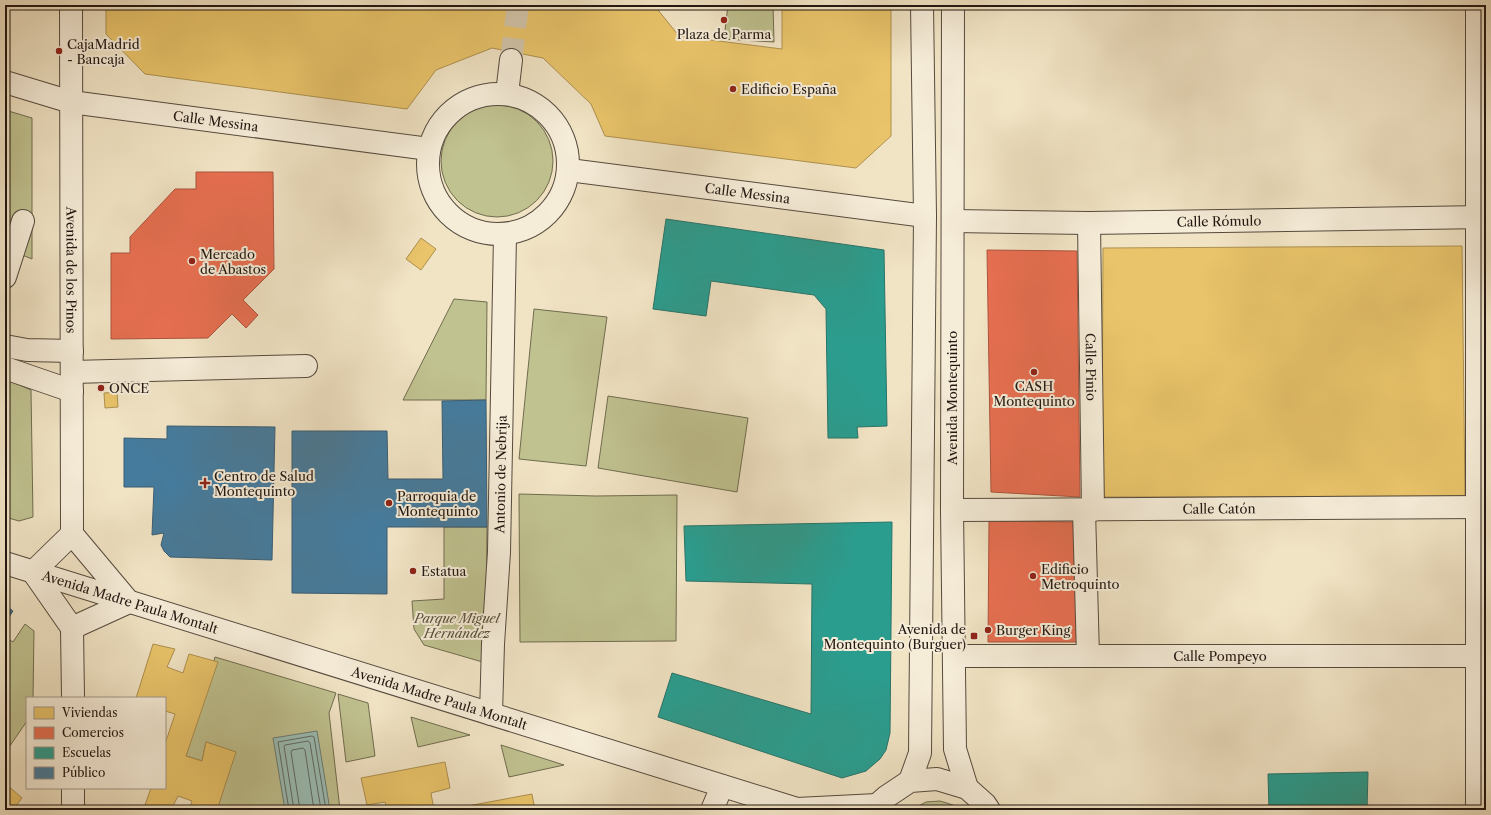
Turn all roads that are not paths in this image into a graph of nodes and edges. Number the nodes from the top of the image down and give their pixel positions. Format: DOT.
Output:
graph roads {
  1 [pos="71,5"];
  2 [pos="922,5"];
  3 [pos="953,5"];
  4 [pos="1477,5"];
  5 [pos="511,60"];
  6 [pos="5,82"];
  7 [pos="507,94"];
  8 [pos="71,102"];
  9 [pos="429,149"];
  10 [pos="569,170"];
  11 [pos="925,216"];
  12 [pos="1482,217"];
  13 [pos="23,221"];
  14 [pos="953,221"];
  15 [pos="1089,223"];
  16 [pos="505,235"];
  17 [pos="5,276"];
  18 [pos="5,346"];
  19 [pos="306,366"];
  20 [pos="5,368"];
  21 [pos="72,371"];
  22 [pos="1482,507"];
  23 [pos="952,510"];
  24 [pos="1089,510"];
  25 [pos="72,534"];
  26 [pos="5,563"];
  27 [pos="33,572"];
  28 [pos="129,602"];
  29 [pos="72,628"];
  30 [pos="954,656"];
  31 [pos="1088,656"];
  32 [pos="1481,656"];
  33 [pos="73,697"];
  34 [pos="491,714"];
  35 [pos="910,781"];
  36 [pos="722,786"];
  37 [pos="967,788"];
  38 [pos="73,789"];
  39 [pos="876,808"];
  40 [pos="73,810"];
  41 [pos="712,810"];
  42 [pos="989,810"];
  43 [pos="1477,810"];
  1 -- 8 [label="street, Avenida de los Pinos"];
  2 -- 11 [label="street"];
  3 -- 14 [label="street, Avenida Montequinto"];
  4 -- 12 [label="street"];
  5 -- 7 [label="street"];
  6 -- 8 [label="street, Calle Messina"];
  7 -- 9 [label="street"];
  7 -- 10 [label="street"];
  8 -- 9 [label="street, Calle Messina"];
  8 -- 21 [label="street, Avenida de los Pinos"];
  9 -- 16 [label="street"];
  10 -- 11 [label="street, Calle Messina"];
  10 -- 16 [label="street"];
  11 -- 35 [label="street"];
  12 -- 15 [label="street, Calle Rómulo"];
  12 -- 22 [label="street"];
  13 -- 17 [label="street"];
  14 -- 15 [label="street, Calle Rómulo"];
  14 -- 23 [label="street, Avenida Montequinto"];
  15 -- 24 [label="street, Calle Pinio"];
  16 -- 34 [label="street, Antonio de Nebrija"];
  18 -- 21 [label="street"];
  19 -- 21 [label="street"];
  20 -- 21 [label="street"];
  21 -- 25 [label="street, Avenida de los Pinos"];
  22 -- 24 [label="street, Calle Catón"];
  22 -- 32 [label="street"];
  23 -- 24 [label="street, Calle Catón"];
  23 -- 30 [label="street, Avenida Montequinto"];
  24 -- 31 [label="street, Calle Pinio"];
  25 -- 27 [label="street"];
  25 -- 28 [label="street"];
  26 -- 27 [label="street, Avenida Madre Paula Montalt"];
  27 -- 28 [label="street, Avenida Madre Paula Montalt"];
  27 -- 29 [label="street"];
  28 -- 29 [label="street"];
  28 -- 34 [label="street, Avenida Madre Paula Montalt"];
  29 -- 33 [label="street"];
  30 -- 31 [label="street, Calle Pompeyo"];
  30 -- 37 [label="street, Avenida Montequinto"];
  31 -- 32 [label="street, Calle Pompeyo"];
  32 -- 43 [label="street"];
  34 -- 36 [label="street, Avenida Madre Paula Montalt"];
  35 -- 37 [label="street"];
  35 -- 39 [label="street"];
  36 -- 39 [label="street, Avenida Madre Paula Montalt"];
  36 -- 41 [label="street"];
  37 -- 42 [label="street"];
  38 -- 40 [label="street"];
}
